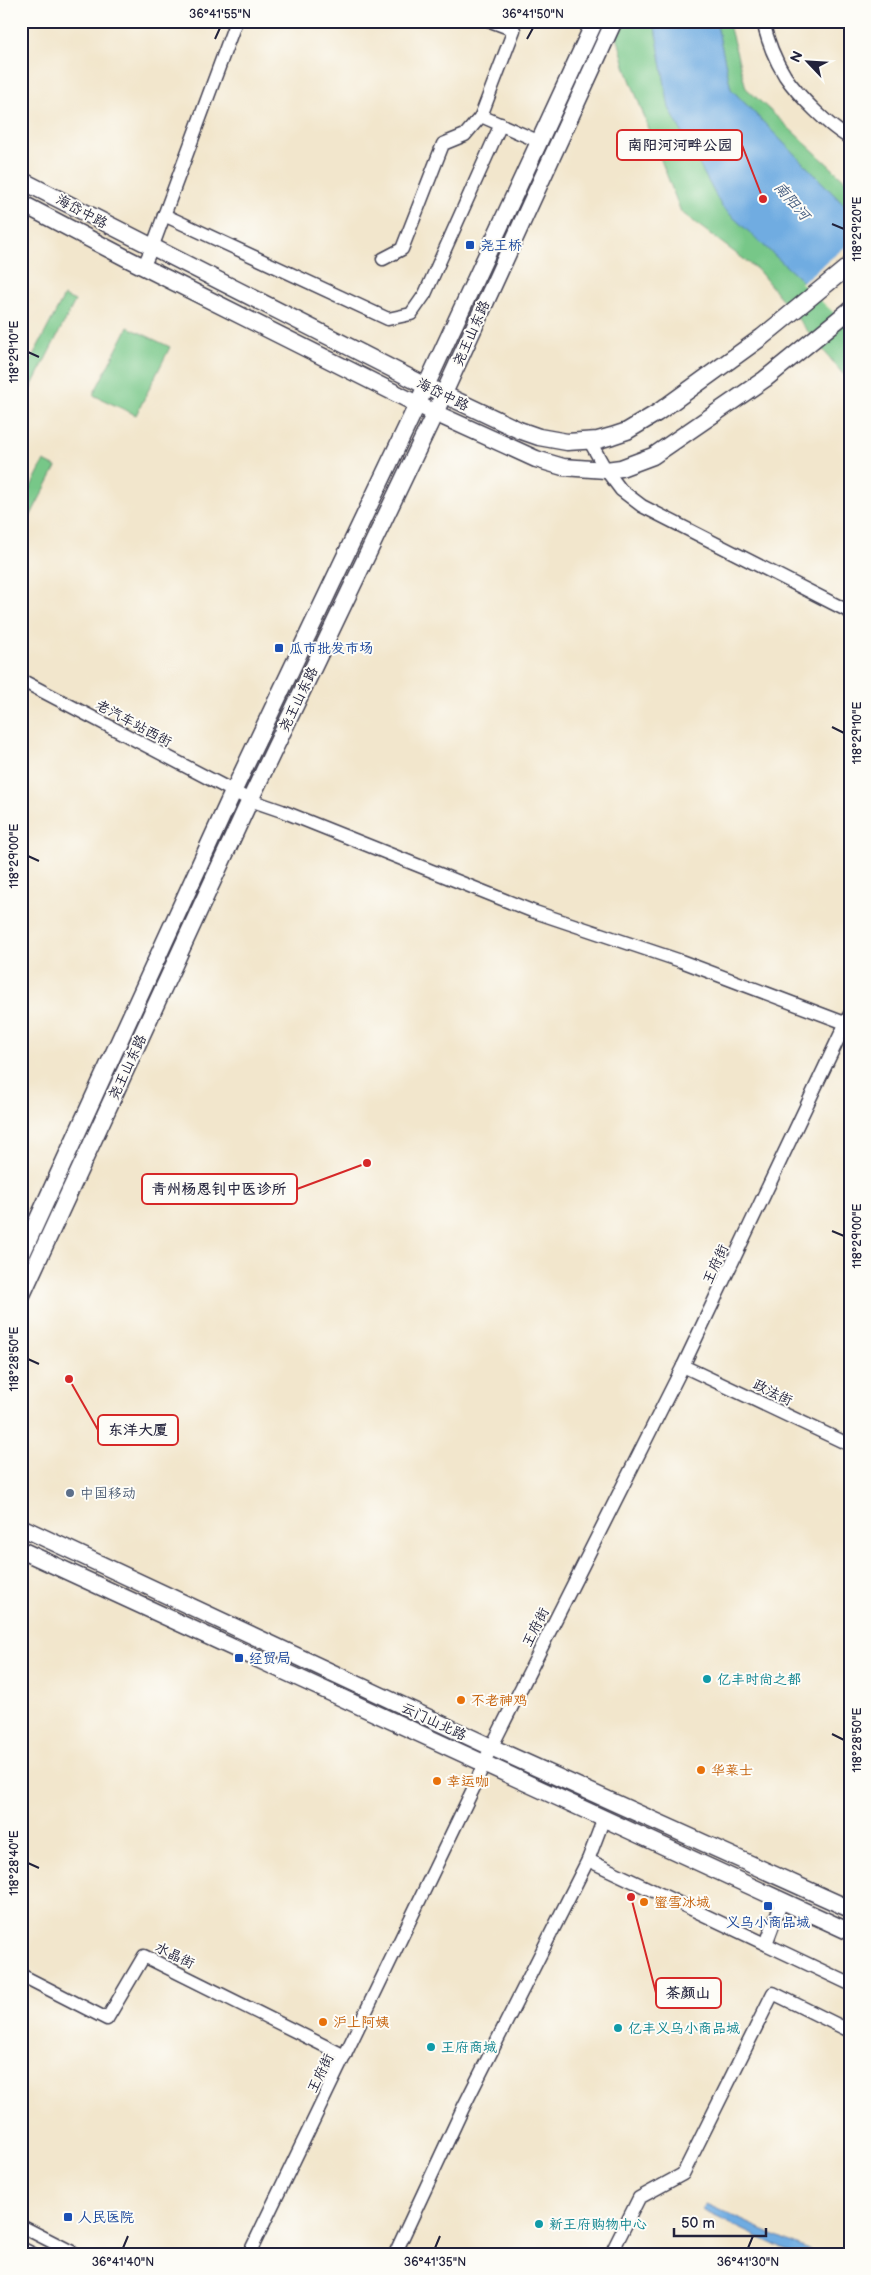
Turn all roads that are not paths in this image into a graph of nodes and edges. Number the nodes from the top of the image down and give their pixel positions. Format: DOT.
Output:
graph roads {
  1 [pos="236,21"];
  2 [pos="490,21"];
  3 [pos="595,21"];
  4 [pos="614,21"];
  5 [pos="763,21"];
  6 [pos="481,116"];
  7 [pos="501,124"];
  8 [pos="542,136"];
  9 [pos="850,138"];
  10 [pos="21,180"];
  11 [pos="21,203"];
  12 [pos="164,215"];
  13 [pos="152,248"];
  14 [pos="383,259"];
  15 [pos="850,265"];
  16 [pos="142,267"];
  17 [pos="850,310"];
  18 [pos="426,386"];
  19 [pos="444,394"];
  20 [pos="417,404"];
  21 [pos="435,413"];
  22 [pos="589,440"];
  23 [pos="606,470"];
  24 [pos="850,612"];
  25 [pos="21,680"];
  26 [pos="233,792"];
  27 [pos="250,800"];
  28 [pos="848,1019"];
  29 [pos="21,1256"];
  30 [pos="21,1297"];
  31 [pos="683,1366"];
  32 [pos="850,1445"];
  33 [pos="21,1527"];
  34 [pos="21,1550"];
  35 [pos="488,1755"];
  36 [pos="604,1818"];
  37 [pos="588,1860"];
  38 [pos="782,1901"];
  39 [pos="850,1909"];
  40 [pos="850,1932"];
  41 [pos="766,1944"];
  42 [pos="21,1975"];
  43 [pos="850,1984"];
  44 [pos="850,2031"];
  45 [pos="345,2056"];
  46 [pos="21,2226"];
  47 [pos="21,2248"];
  48 [pos="34,2254"];
  49 [pos="76,2254"];
  50 [pos="248,2254"];
  51 [pos="395,2254"];
  52 [pos="611,2254"];
  1 -- 12 [label="street"];
  2 -- 6 [label="street"];
  3 -- 8 [label="main road, 尧王山东路"];
  4 -- 19 [label="main road, 尧王山东路"];
  5 -- 9 [label="street"];
  6 -- 7 [label="street"];
  6 -- 14 [label="street"];
  7 -- 8 [label="street"];
  7 -- 12 [label="street"];
  8 -- 18 [label="main road, 尧王山东路"];
  10 -- 13 [label="main road, 海岱中路"];
  11 -- 16 [label="main road, 海岱中路"];
  12 -- 13 [label="street"];
  13 -- 16 [label="street"];
  13 -- 18 [label="main road, 海岱中路"];
  15 -- 22 [label="main road, 海岱中路"];
  16 -- 20 [label="main road, 海岱中路"];
  17 -- 23 [label="main road, 海岱中路"];
  18 -- 19 [label="main road, 海岱中路"];
  18 -- 20 [label="main road, 尧王山东路"];
  19 -- 21 [label="main road, 尧王山东路"];
  19 -- 22 [label="main road, 海岱中路"];
  20 -- 21 [label="main road, 海岱中路"];
  20 -- 26 [label="main road, 尧王山东路"];
  21 -- 23 [label="main road, 海岱中路"];
  21 -- 27 [label="main road, 尧王山东路"];
  22 -- 23 [label="street"];
  23 -- 24 [label="street"];
  25 -- 26 [label="street, 老汽车站西街"];
  26 -- 27 [label="street, 老汽车站西街"];
  26 -- 29 [label="main road, 尧王山东路"];
  27 -- 28 [label="street, 老汽车站西街"];
  27 -- 30 [label="main road, 尧王山东路"];
  28 -- 31 [label="street, 王府街"];
  31 -- 32 [label="street, 政法街"];
  31 -- 35 [label="street, 王府街"];
  33 -- 35 [label="main road, 云门山北路"];
  34 -- 35 [label="main road, 云门山北路"];
  35 -- 36 [label="main road, 云门山北路"];
  35 -- 39 [label="main road, 云门山北路"];
  35 -- 45 [label="street, 王府街"];
  36 -- 37 [label="street"];
  36 -- 38 [label="main road, 云门山北路"];
  37 -- 41 [label="street"];
  37 -- 51 [label="street"];
  38 -- 40 [label="main road, 云门山北路"];
  38 -- 41 [label="street"];
  41 -- 43 [label="street"];
  42 -- 45 [label="street, 水晶街"];
  44 -- 52 [label="street"];
  45 -- 50 [label="street, 王府街"];
  46 -- 49 [label="street"];
  47 -- 48 [label="street"];
}
